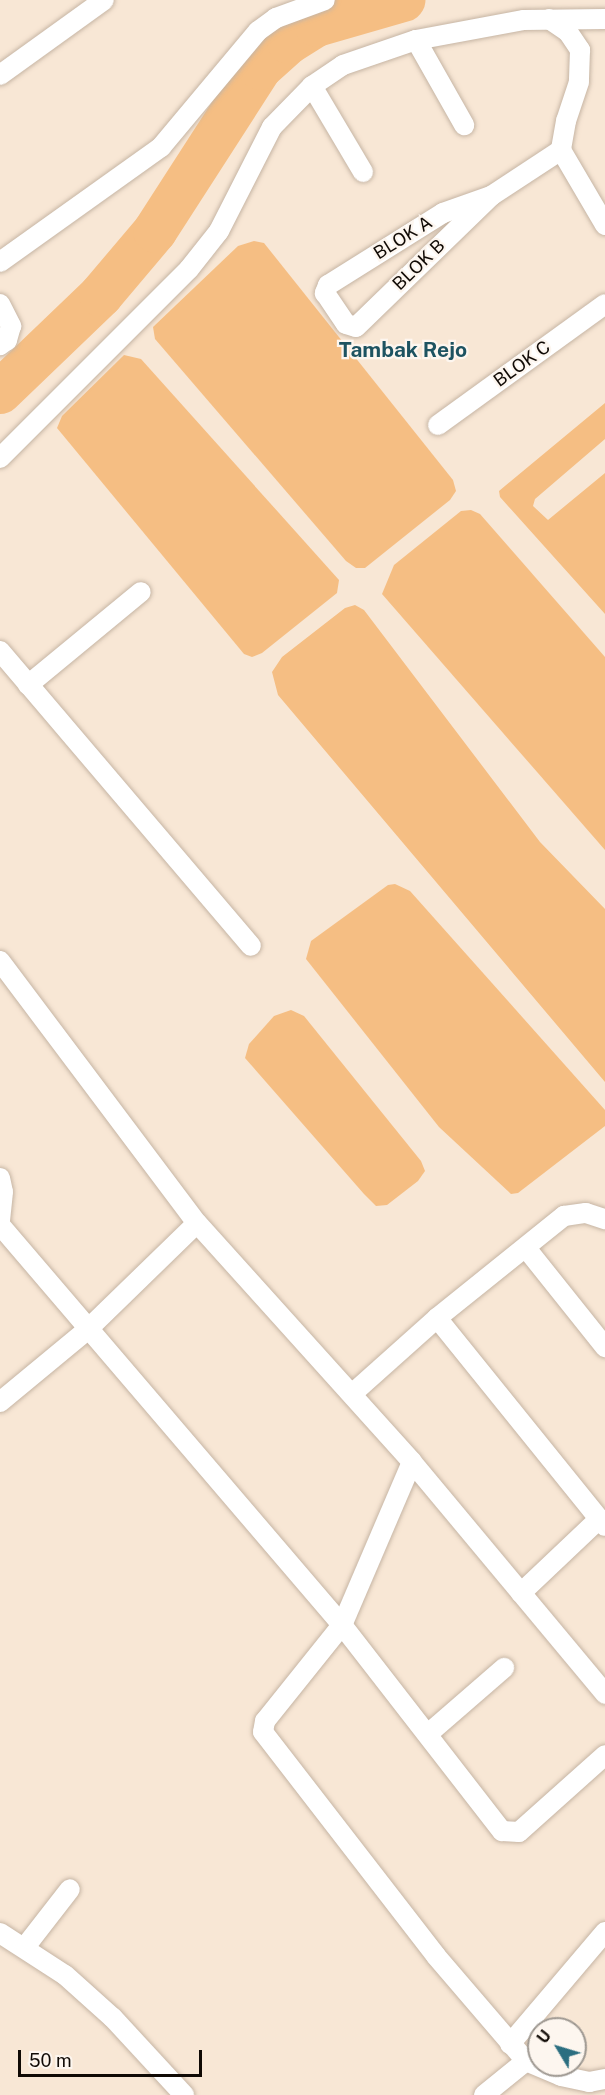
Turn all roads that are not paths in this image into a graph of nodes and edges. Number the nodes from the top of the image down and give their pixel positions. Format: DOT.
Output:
graph roads {
  1 [pos="104,0"];
  2 [pos="325,0"];
  3 [pos="549,19"];
  4 [pos="605,19"];
  5 [pos="416,40"];
  6 [pos="0,75"];
  7 [pos="312,86"];
  8 [pos="464,125"];
  9 [pos="561,150"];
  10 [pos="363,172"];
  11 [pos="491,196"];
  12 [pos="605,225"];
  13 [pos="0,262"];
  14 [pos="0,304"];
  15 [pos="605,304"];
  16 [pos="346,324"];
  17 [pos="0,345"];
  18 [pos="438,425"];
  19 [pos="0,458"];
  20 [pos="141,592"];
  21 [pos="0,651"];
  22 [pos="28,685"];
  23 [pos="251,946"];
  24 [pos="0,961"];
  25 [pos="0,1178"];
  26 [pos="605,1219"];
  27 [pos="0,1220"];
  28 [pos="196,1223"];
  29 [pos="0,1226"];
  30 [pos="526,1248"];
  31 [pos="437,1318"];
  32 [pos="87,1330"];
  33 [pos="605,1347"];
  34 [pos="352,1394"];
  35 [pos="0,1402"];
  36 [pos="412,1462"];
  37 [pos="602,1522"];
  38 [pos="521,1593"];
  39 [pos="342,1625"];
  40 [pos="504,1668"];
  41 [pos="605,1694"];
  42 [pos="428,1734"];
  43 [pos="605,1755"];
  44 [pos="70,1889"];
  45 [pos="605,1932"];
  46 [pos="0,1933"];
  47 [pos="25,1947"];
  48 [pos="510,2044"];
  49 [pos="526,2061"];
  50 [pos="605,2066"];
  51 [pos="597,2080"];
  52 [pos="184,2095"];
  53 [pos="484,2095"];
  1 -- 6 [label="street"];
  2 -- 13 [label="street"];
  3 -- 4 [label="street"];
  3 -- 5 [label="street"];
  3 -- 9 [label="street"];
  5 -- 7 [label="street"];
  5 -- 8 [label="street"];
  7 -- 10 [label="street"];
  7 -- 19 [label="street"];
  9 -- 11 [label="street"];
  9 -- 12 [label="street"];
  11 -- 16 [label="street, BLOK B"];
  11 -- 16 [label="street, BLOK A"];
  14 -- 17 [label="street"];
  15 -- 18 [label="street, BLOK C"];
  20 -- 22 [label="street"];
  21 -- 22 [label="street"];
  22 -- 23 [label="street"];
  24 -- 28 [label="street"];
  25 -- 27 [label="street"];
  26 -- 30 [label="street"];
  28 -- 32 [label="street"];
  28 -- 34 [label="street"];
  29 -- 32 [label="street"];
  30 -- 31 [label="street"];
  30 -- 33 [label="street"];
  31 -- 34 [label="street"];
  31 -- 37 [label="street"];
  32 -- 35 [label="street"];
  32 -- 39 [label="street"];
  34 -- 36 [label="street"];
  36 -- 38 [label="street"];
  36 -- 39 [label="street"];
  37 -- 38 [label="street"];
  38 -- 41 [label="street"];
  39 -- 42 [label="street"];
  39 -- 48 [label="street"];
  40 -- 42 [label="street"];
  42 -- 43 [label="street"];
  44 -- 47 [label="street"];
  45 -- 48 [label="street"];
  46 -- 47 [label="street"];
  47 -- 52 [label="street"];
  48 -- 49 [label="street"];
  49 -- 51 [label="street"];
  49 -- 53 [label="street"];
  50 -- 51 [label="street"];
}
